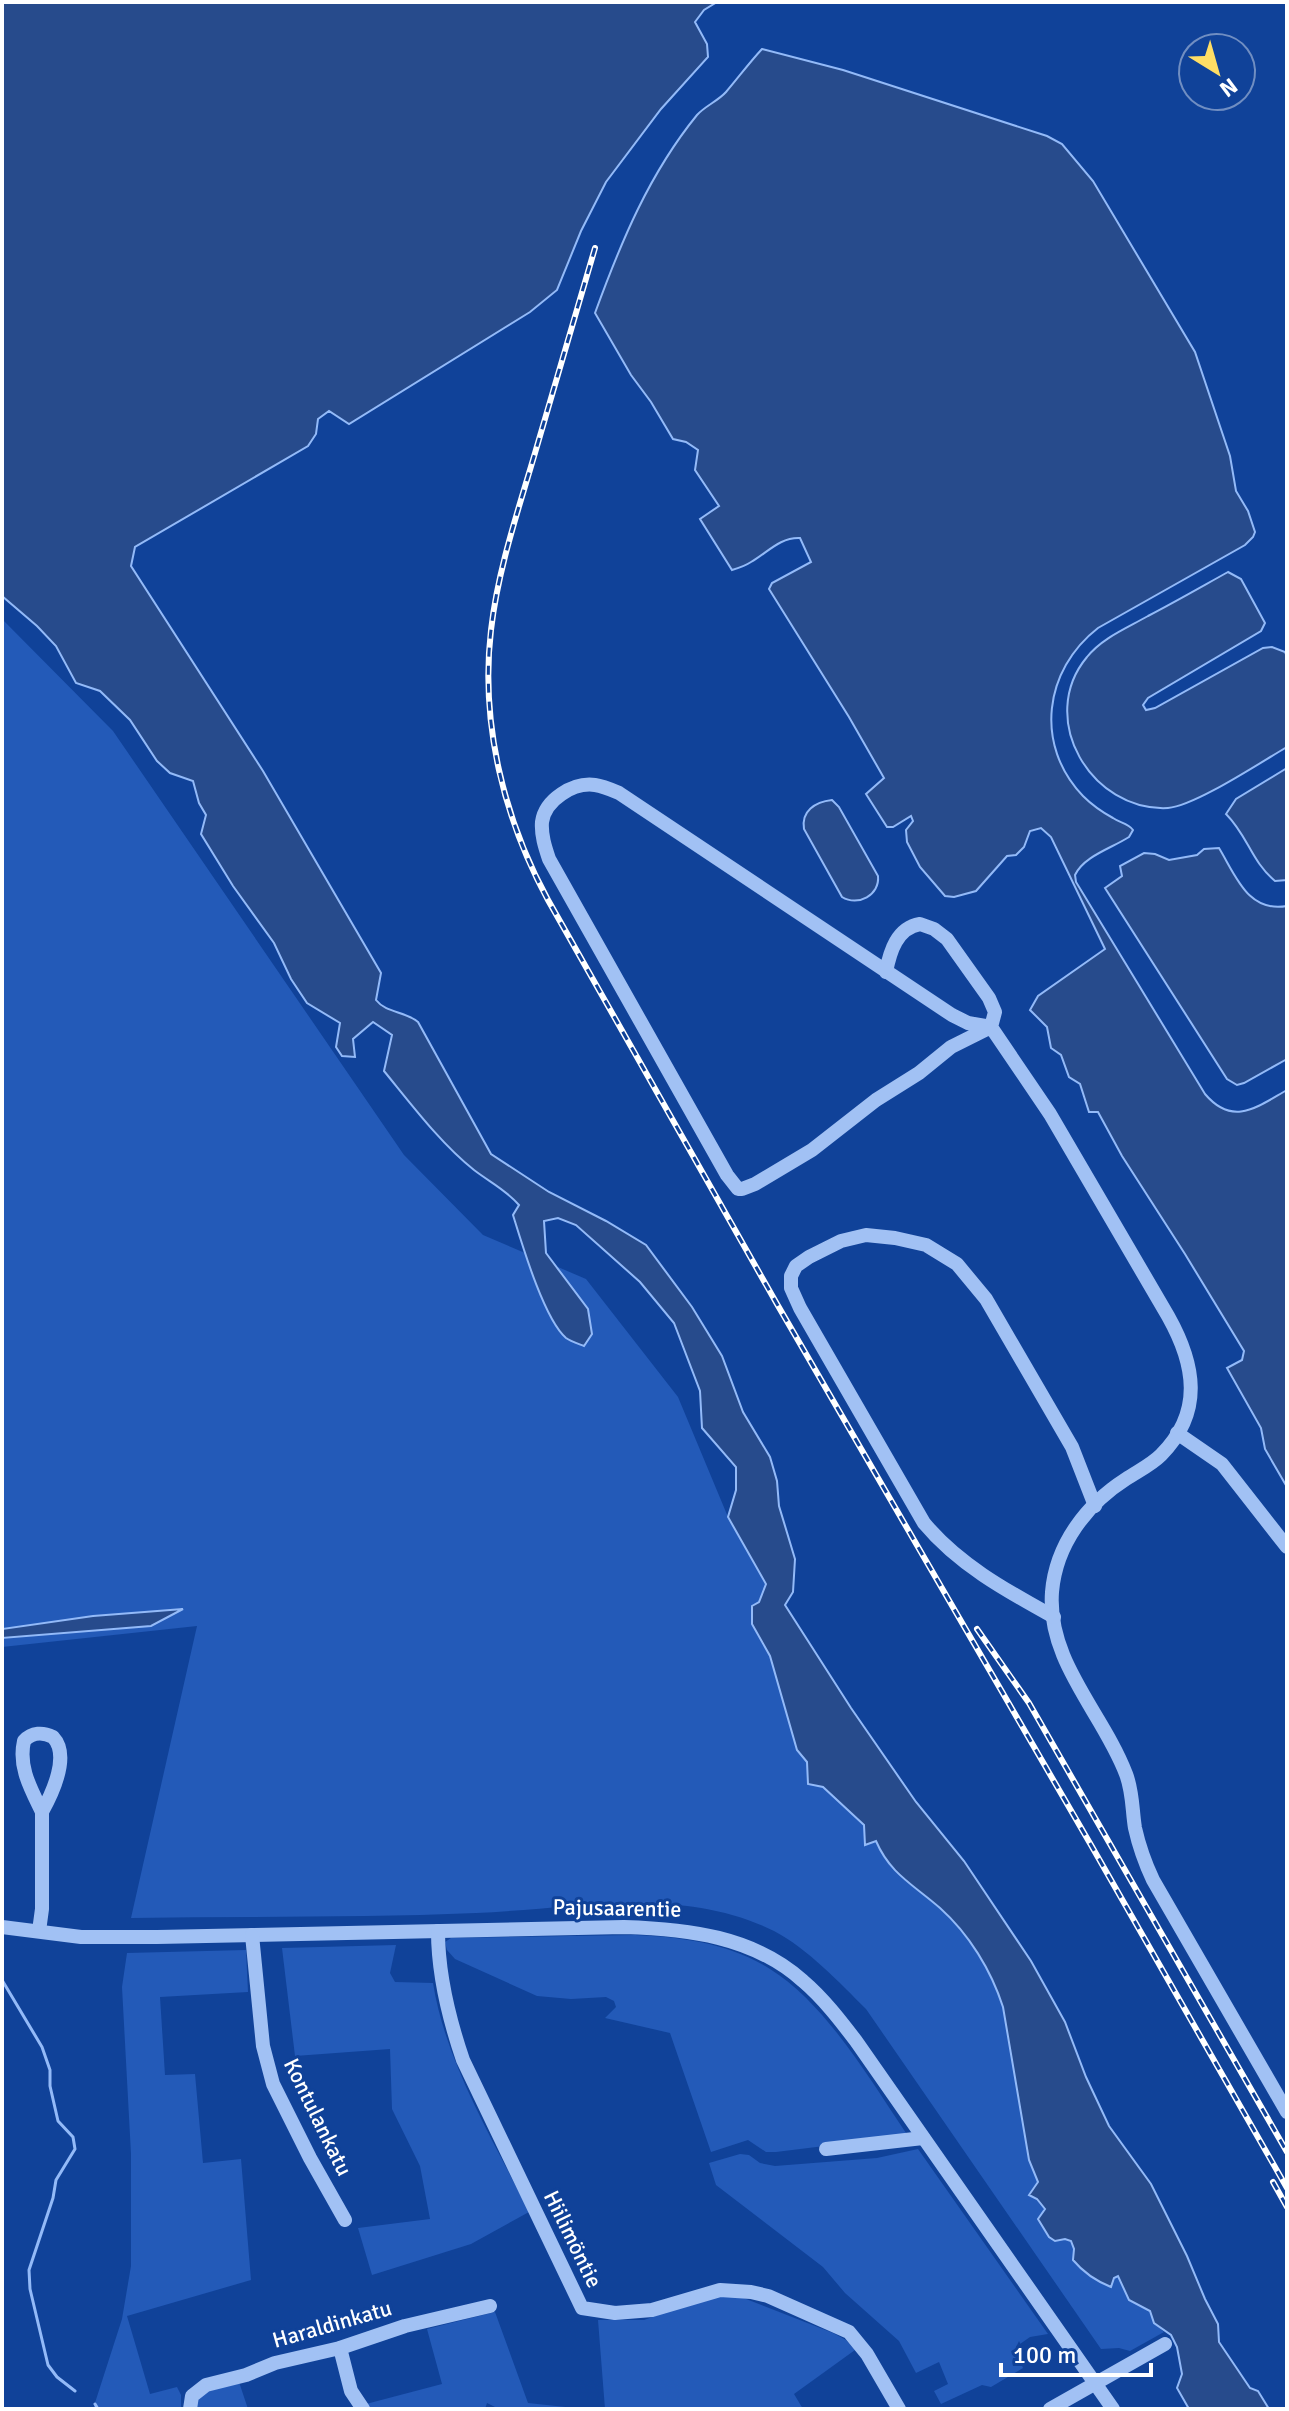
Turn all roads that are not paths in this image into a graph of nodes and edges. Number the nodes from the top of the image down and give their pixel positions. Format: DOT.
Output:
graph roads {
  1 [pos="886,972"];
  2 [pos="991,1027"];
  3 [pos="1177,1433"];
  4 [pos="1095,1506"];
  5 [pos="1287,1547"];
  6 [pos="1054,1617"];
  7 [pos="42,1812"];
  8 [pos="2,1927"];
  9 [pos="39,1931"];
  10 [pos="438,1931"];
  11 [pos="252,1935"];
  12 [pos="1287,2112"];
  13 [pos="923,2138"];
  14 [pos="826,2149"];
  15 [pos="345,2220"];
  16 [pos="490,2306"];
  17 [pos="1165,2344"];
  18 [pos="340,2348"];
  19 [pos="1096,2384"];
  20 [pos="191,2403"];
  21 [pos="363,2409"];
  22 [pos="899,2409"];
  23 [pos="1050,2409"];
  24 [pos="1113,2409"];
  1 -- 2 [label="street"];
  1 -- 2 [label="street"];
  1 -- 2 [label="street"];
  2 -- 3 [label="street"];
  3 -- 4 [label="street"];
  3 -- 5 [label="street"];
  4 -- 6 [label="street"];
  4 -- 6 [label="street"];
  6 -- 12 [label="street"];
  7 -- 7 [label="street"];
  7 -- 9 [label="street"];
  8 -- 9 [label="street, Pajusaarentie"];
  9 -- 11 [label="street, Pajusaarentie"];
  10 -- 11 [label="street, Pajusaarentie"];
  10 -- 13 [label="street, Pajusaarentie"];
  10 -- 22 [label="street, Hiilimöntie"];
  11 -- 15 [label="street, Kontulankatu"];
  13 -- 14 [label="street"];
  13 -- 19 [label="street, Pajusaarentie"];
  16 -- 18 [label="street, Haraldinkatu"];
  17 -- 19 [label="street"];
  18 -- 20 [label="street, Haraldinkatu"];
  18 -- 21 [label="street"];
  19 -- 23 [label="street"];
  19 -- 24 [label="street, Pajusaarentie"];
}
